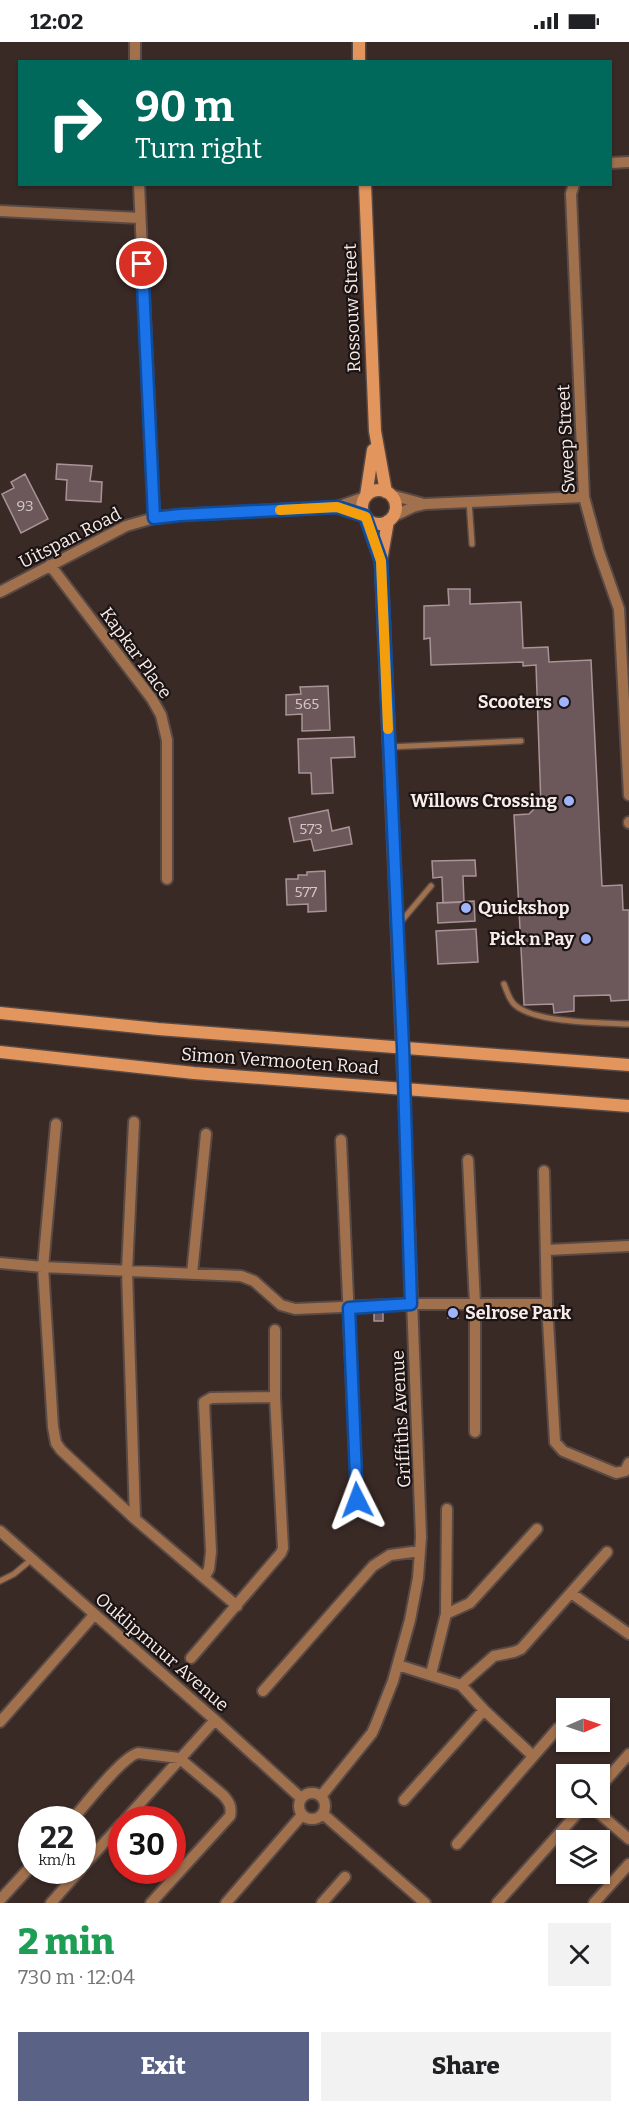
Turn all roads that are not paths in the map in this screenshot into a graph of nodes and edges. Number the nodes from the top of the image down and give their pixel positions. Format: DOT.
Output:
graph roads {
  1 [pos="135,42"];
  2 [pos="358,42"];
  3 [pos="135,60"];
  4 [pos="359,60"];
  5 [pos="629,162"];
  6 [pos="612,163"];
  7 [pos="139,186"];
  8 [pos="365,186"];
  9 [pos="573,186"];
  10 [pos="0,211"];
  11 [pos="140,218"];
  12 [pos="375,430"];
  13 [pos="389,493"];
  14 [pos="584,496"];
  15 [pos="366,497"];
  16 [pos="469,501"];
  17 [pos="425,504"];
  18 [pos="337,507"];
  19 [pos="366,516"];
  20 [pos="154,518"];
  21 [pos="390,519"];
  22 [pos="472,544"];
  23 [pos="381,561"];
  24 [pos="50,565"];
  25 [pos="0,592"];
  26 [pos="624,609"];
  27 [pos="521,741"];
  28 [pos="389,747"];
  29 [pos="629,795"];
  30 [pos="167,879"];
  31 [pos="431,886"];
  32 [pos="397,927"];
  33 [pos="504,984"];
  34 [pos="0,1013"];
  35 [pos="629,1024"];
  36 [pos="403,1047"];
  37 [pos="0,1052"];
  38 [pos="629,1065"];
  39 [pos="404,1088"];
  40 [pos="629,1106"];
  41 [pos="134,1122"];
  42 [pos="56,1124"];
  43 [pos="206,1134"];
  44 [pos="341,1140"];
  45 [pos="468,1160"];
  46 [pos="544,1170"];
  47 [pos="629,1246"];
  48 [pos="547,1250"];
  49 [pos="0,1263"];
  50 [pos="43,1268"];
  51 [pos="127,1271"];
  52 [pos="192,1274"];
  53 [pos="411,1304"];
  54 [pos="475,1304"];
  55 [pos="547,1304"];
  56 [pos="349,1308"];
  57 [pos="274,1330"];
  58 [pos="275,1397"];
  59 [pos="475,1431"];
  60 [pos="629,1463"];
  61 [pos="357,1500"];
  62 [pos="447,1509"];
  63 [pos="135,1519"];
  64 [pos="537,1529"];
  65 [pos="0,1531"];
  66 [pos="420,1551"];
  67 [pos="607,1552"];
  68 [pos="32,1559"];
  69 [pos="204,1578"];
  70 [pos="0,1581"];
  71 [pos="571,1593"];
  72 [pos="237,1606"];
  73 [pos="446,1614"];
  74 [pos="94,1615"];
  75 [pos="629,1634"];
  76 [pos="191,1658"];
  77 [pos="398,1665"];
  78 [pos="432,1674"];
  79 [pos="460,1685"];
  80 [pos="263,1691"];
  81 [pos="484,1710"];
  82 [pos="1,1720"];
  83 [pos="215,1720"];
  84 [pos="556,1730"];
  85 [pos="629,1754"];
  86 [pos="533,1756"];
  87 [pos="179,1758"];
  88 [pos="610,1776"];
  89 [pos="322,1795"];
  90 [pos="301,1798"];
  91 [pos="404,1800"];
  92 [pos="85,1806"];
  93 [pos="137,1806"];
  94 [pos="323,1814"];
  95 [pos="302,1815"];
  96 [pos="573,1818"];
  97 [pos="605,1818"];
  98 [pos="108,1839"];
  99 [pos="629,1839"];
  100 [pos="457,1844"];
  101 [pos="96,1852"];
  102 [pos="629,1864"];
  103 [pos="345,1877"];
  104 [pos="18,1880"];
  105 [pos="68,1884"];
  106 [pos="0,1900"];
  107 [pos="51,1903"];
  108 [pos="151,1903"];
  109 [pos="226,1903"];
  110 [pos="322,1903"];
  111 [pos="425,1903"];
  112 [pos="497,1903"];
  113 [pos="594,1903"];
  1 -- 3 [label="street"];
  2 -- 4 [label="main road"];
  5 -- 6 [label="street"];
  7 -- 11 [label="street"];
  8 -- 12 [label="main road, Rossouw Street"];
  9 -- 14 [label="street, Sweep Street"];
  10 -- 11 [label="street"];
  11 -- 20 [label="street"];
  12 -- 13 [label="main road, Rossouw Street"];
  12 -- 15 [label="main road, Rossouw Street"];
  13 -- 15 [label="main road"];
  13 -- 17 [label="street"];
  13 -- 21 [label="main road"];
  14 -- 16 [label="street"];
  14 -- 26 [label="street, Sweep Street"];
  15 -- 18 [label="street, Uitspan Road"];
  15 -- 19 [label="main road"];
  16 -- 17 [label="street"];
  16 -- 22 [label="lane"];
  17 -- 21 [label="street"];
  18 -- 19 [label="street, Uitspan Road"];
  18 -- 20 [label="street, Uitspan Road"];
  19 -- 21 [label="main road"];
  19 -- 23 [label="main road"];
  20 -- 24 [label="street, Uitspan Road"];
  21 -- 23 [label="main road"];
  23 -- 28 [label="main road"];
  24 -- 25 [label="street, Uitspan Road"];
  24 -- 30 [label="street, Kapkar Place"];
  26 -- 29 [label="street, Sweep Street"];
  27 -- 28 [label="lane"];
  28 -- 32 [label="main road"];
  31 -- 32 [label="lane"];
  32 -- 36 [label="main road"];
  33 -- 35 [label="lane"];
  34 -- 36 [label="main road, Simon Vermooten Road"];
  36 -- 38 [label="main road, Simon Vermooten Road"];
  36 -- 39 [label="main road"];
  37 -- 39 [label="main road, Simon Vermooten Road"];
  39 -- 40 [label="main road, Simon Vermooten Road"];
  39 -- 53 [label="street, Griffiths Avenue"];
  41 -- 51 [label="street"];
  42 -- 50 [label="street"];
  43 -- 52 [label="street"];
  44 -- 56 [label="street"];
  45 -- 54 [label="street"];
  46 -- 48 [label="street"];
  47 -- 48 [label="street"];
  48 -- 55 [label="street"];
  49 -- 50 [label="street"];
  50 -- 51 [label="street"];
  50 -- 63 [label="street"];
  51 -- 52 [label="street"];
  51 -- 63 [label="street"];
  52 -- 56 [label="street"];
  53 -- 54 [label="street"];
  53 -- 56 [label="street"];
  53 -- 66 [label="street, Griffiths Avenue"];
  54 -- 55 [label="street"];
  54 -- 59 [label="street"];
  55 -- 60 [label="street"];
  56 -- 61 [label="street"];
  57 -- 58 [label="street"];
  58 -- 69 [label="street"];
  58 -- 72 [label="street"];
  62 -- 73 [label="street"];
  63 -- 69 [label="street"];
  64 -- 73 [label="street"];
  65 -- 68 [label="street, Ouklipmuur Avenue"];
  66 -- 77 [label="street, Griffiths Avenue"];
  66 -- 80 [label="street"];
  67 -- 71 [label="street"];
  68 -- 70 [label="lane"];
  68 -- 74 [label="street, Ouklipmuur Avenue"];
  69 -- 72 [label="street"];
  71 -- 75 [label="street"];
  71 -- 79 [label="street"];
  72 -- 76 [label="street"];
  73 -- 78 [label="street"];
  74 -- 82 [label="street"];
  74 -- 83 [label="street, Ouklipmuur Avenue"];
  77 -- 78 [label="street"];
  77 -- 89 [label="street, Griffiths Avenue"];
  78 -- 79 [label="street"];
  79 -- 81 [label="street"];
  81 -- 86 [label="street"];
  81 -- 91 [label="street"];
  83 -- 87 [label="street"];
  83 -- 90 [label="street, Ouklipmuur Avenue"];
  84 -- 86 [label="street"];
  85 -- 88 [label="street"];
  86 -- 100 [label="street"];
  87 -- 92 [label="street"];
  87 -- 93 [label="street"];
  87 -- 108 [label="street"];
  89 -- 90 [label="street"];
  89 -- 94 [label="street"];
  90 -- 95 [label="street"];
  94 -- 95 [label="street"];
  94 -- 111 [label="street"];
  95 -- 109 [label="street"];
  96 -- 112 [label="street"];
  97 -- 99 [label="street"];
  98 -- 101 [label="street"];
  102 -- 113 [label="street"];
  103 -- 110 [label="street"];
  104 -- 106 [label="street"];
  105 -- 107 [label="street"];
}
